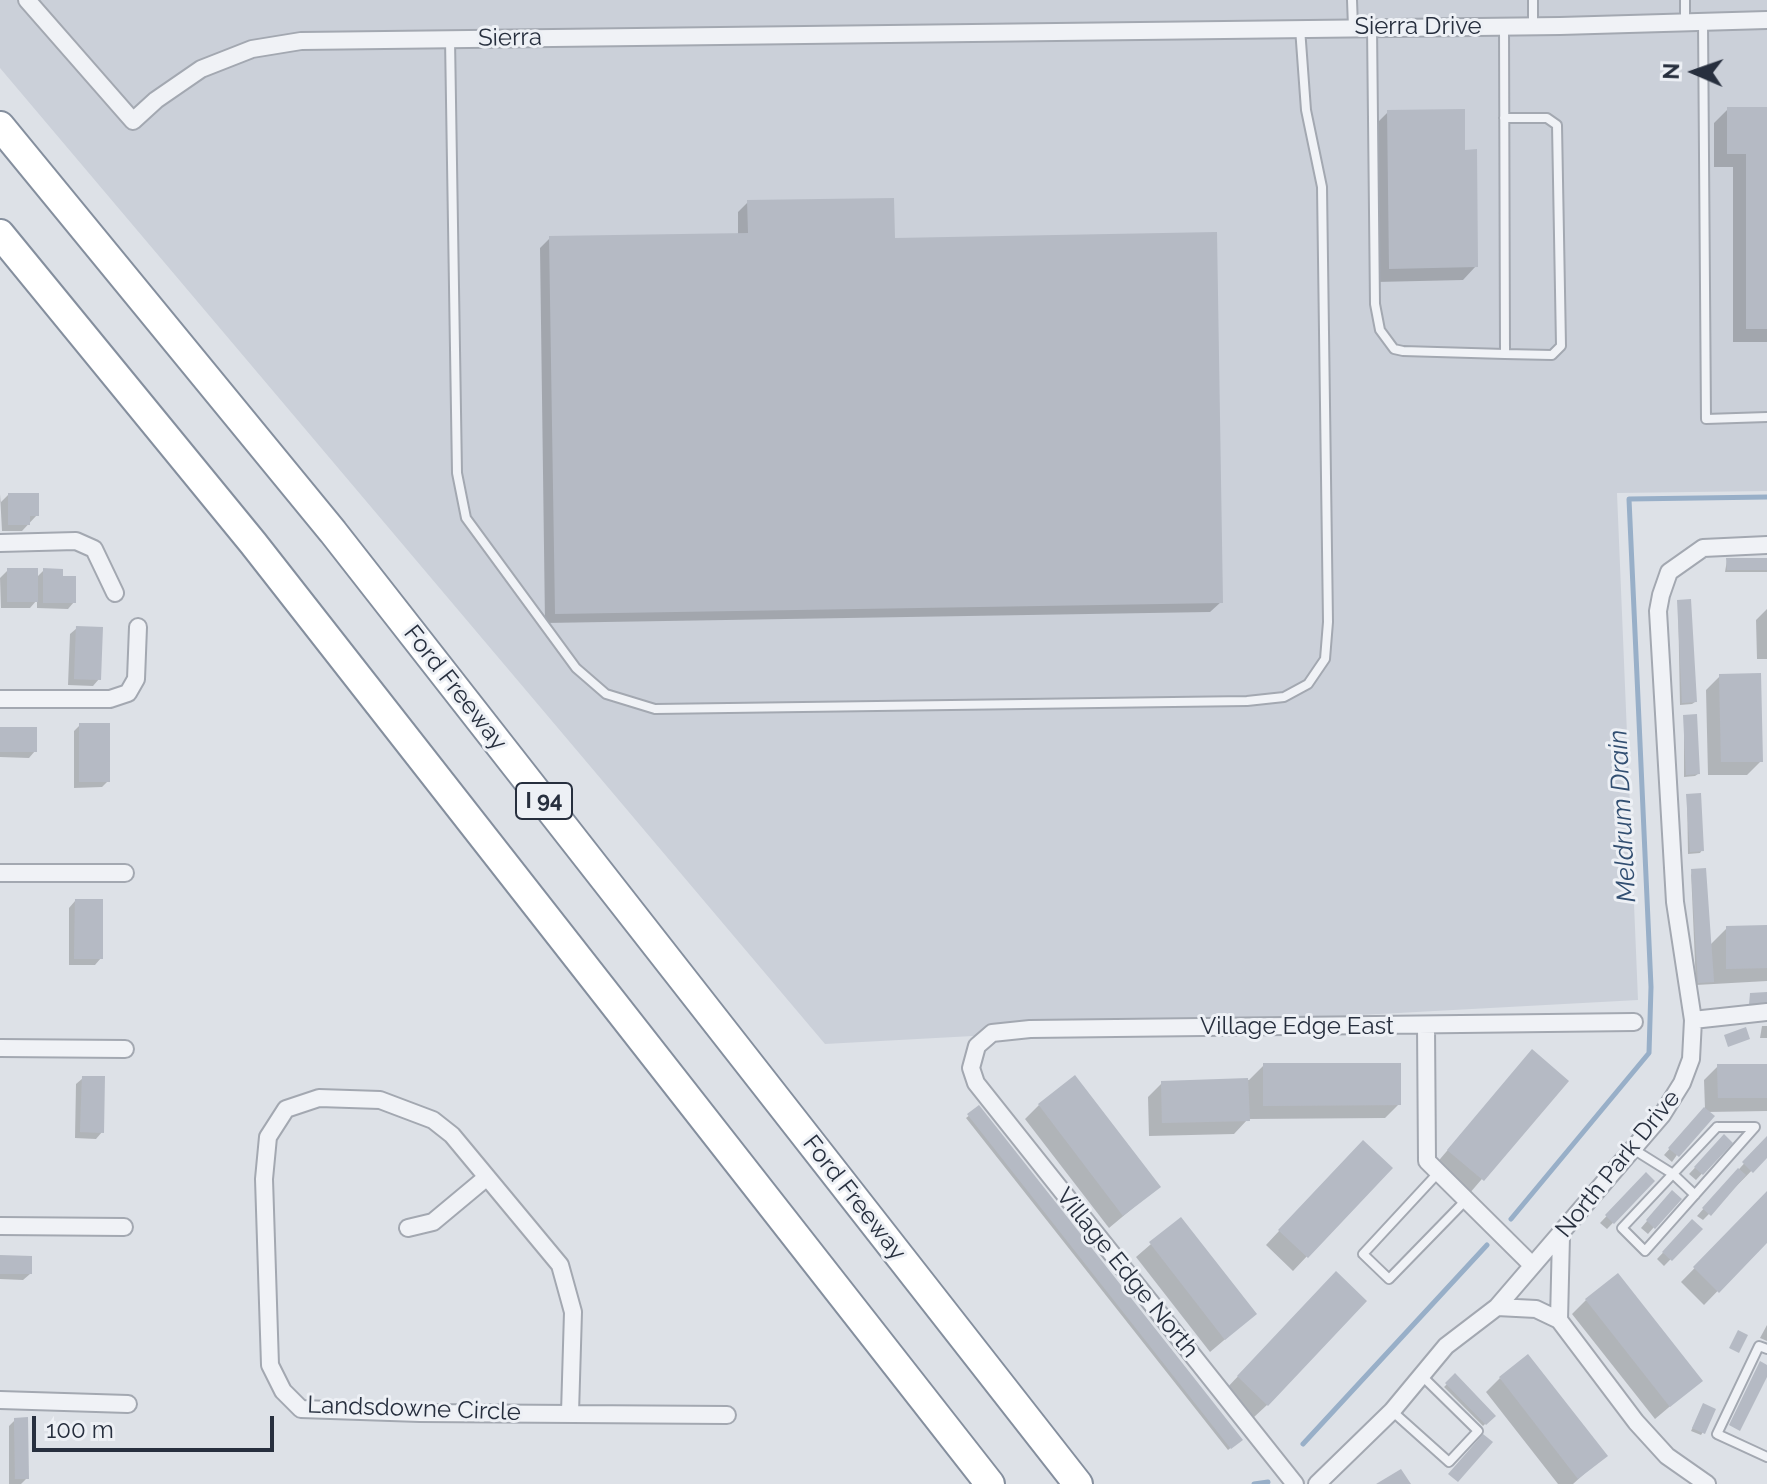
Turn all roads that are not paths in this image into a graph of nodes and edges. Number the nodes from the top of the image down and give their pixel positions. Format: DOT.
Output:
graph roads {
  1 [pos="1352,0"];
  2 [pos="1533,0"];
  3 [pos="1685,0"];
  4 [pos="32,1"];
  5 [pos="1767,20"];
  6 [pos="1685,22"];
  7 [pos="1703,22"];
  8 [pos="1504,26"];
  9 [pos="1533,26"];
  10 [pos="1300,27"];
  11 [pos="1353,27"];
  12 [pos="1372,27"];
  13 [pos="1070,31"];
  14 [pos="450,39"];
  15 [pos="1504,118"];
  16 [pos="0,126"];
  17 [pos="0,234"];
  18 [pos="1505,354"];
  19 [pos="1767,417"];
  20 [pos="0,543"];
  21 [pos="1767,545"];
  22 [pos="115,593"];
  23 [pos="138,627"];
  24 [pos="0,699"];
  25 [pos="0,873"];
  26 [pos="125,873"];
  27 [pos="1767,1012"];
  28 [pos="1693,1020"];
  29 [pos="1634,1022"];
  30 [pos="1426,1026"];
  31 [pos="0,1048"];
  32 [pos="125,1049"];
  33 [pos="972,1057"];
  34 [pos="1633,1149"];
  35 [pos="1438,1173"];
  36 [pos="1673,1174"];
  37 [pos="487,1177"];
  38 [pos="1695,1195"];
  39 [pos="1465,1201"];
  40 [pos="0,1226"];
  41 [pos="124,1227"];
  42 [pos="408,1228"];
  43 [pos="1561,1236"];
  44 [pos="1532,1265"];
  45 [pos="1497,1307"];
  46 [pos="1559,1320"];
  47 [pos="1767,1349"];
  48 [pos="1421,1375"];
  49 [pos="0,1400"];
  50 [pos="128,1404"];
  51 [pos="1392,1411"];
  52 [pos="570,1413"];
  53 [pos="727,1415"];
  54 [pos="1767,1457"];
  55 [pos="990,1484"];
  56 [pos="1078,1484"];
  57 [pos="1295,1484"];
  58 [pos="1317,1484"];
  59 [pos="1707,1484"];
  1 -- 11 [label="lane"];
  2 -- 9 [label="lane"];
  3 -- 6 [label="lane"];
  4 -- 14 [label="street, Sierra"];
  5 -- 7 [label="street, Sierra Drive"];
  6 -- 7 [label="street, Sierra Drive"];
  6 -- 9 [label="street, Sierra Drive"];
  7 -- 19 [label="lane"];
  8 -- 9 [label="street, Sierra Drive"];
  8 -- 12 [label="street, Sierra Drive"];
  8 -- 15 [label="lane"];
  10 -- 11 [label="street, Sierra Drive"];
  10 -- 13 [label="street, Sierra Drive"];
  10 -- 14 [label="lane"];
  11 -- 12 [label="street, Sierra Drive"];
  12 -- 18 [label="lane"];
  13 -- 14 [label="street, Sierra"];
  15 -- 18 [label="lane"];
  15 -- 18 [label="lane"];
  16 -- 56 [label="highway, Ford Freeway / I 94"];
  17 -- 55 [label="highway, I 94"];
  20 -- 22 [label="street"];
  21 -- 28 [label="street, North Park Drive"];
  23 -- 24 [label="street"];
  25 -- 26 [label="street"];
  27 -- 28 [label="street"];
  28 -- 34 [label="street, North Park Drive"];
  29 -- 30 [label="street, Village Edge East"];
  30 -- 33 [label="street, Village Edge East"];
  30 -- 35 [label="street"];
  31 -- 32 [label="street"];
  33 -- 57 [label="street, Village Edge North"];
  34 -- 36 [label="lane"];
  34 -- 43 [label="street, North Park Drive"];
  35 -- 39 [label="street"];
  35 -- 39 [label="lane"];
  36 -- 38 [label="lane"];
  36 -- 38 [label="lane"];
  36 -- 38 [label="lane"];
  37 -- 42 [label="street"];
  37 -- 52 [label="street, Landsdowne Circle"];
  37 -- 52 [label="street, Landsdowne Circle"];
  39 -- 44 [label="street"];
  40 -- 41 [label="street"];
  43 -- 44 [label="street, North Park Drive"];
  43 -- 46 [label="street"];
  44 -- 45 [label="street, North Park Drive"];
  45 -- 46 [label="street"];
  45 -- 48 [label="street, North Park Drive"];
  46 -- 59 [label="street"];
  47 -- 54 [label="lane"];
  48 -- 51 [label="street, North Park Drive"];
  48 -- 51 [label="lane"];
  49 -- 50 [label="street"];
  51 -- 58 [label="street, North Park Drive"];
  52 -- 53 [label="street, Landsdowne Circle"];
}
